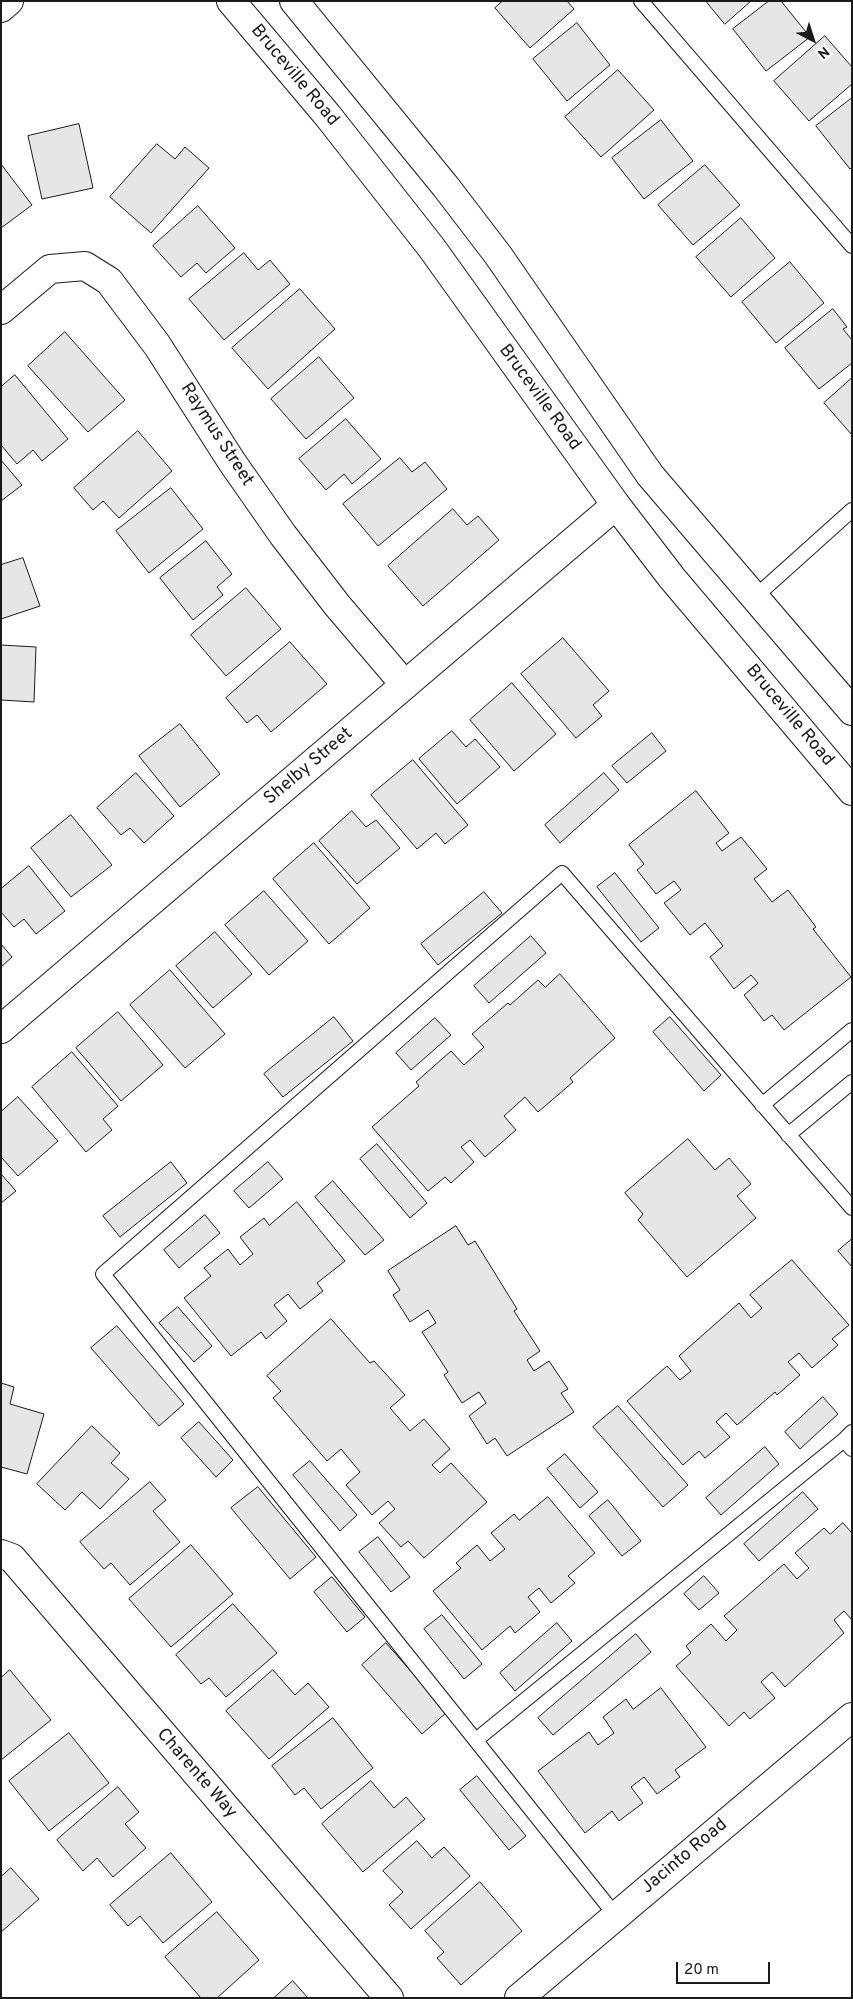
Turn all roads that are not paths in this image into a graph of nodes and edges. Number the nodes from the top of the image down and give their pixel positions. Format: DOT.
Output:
graph roads {
  1 [pos="9,1"];
  2 [pos="231,1"];
  3 [pos="294,1"];
  4 [pos="641,1"];
  5 [pos="1,8"];
  6 [pos="852,246"];
  7 [pos="1,310"];
  8 [pos="616,504"];
  9 [pos="852,510"];
  10 [pos="755,597"];
  11 [pos="405,685"];
  12 [pos="852,712"];
  13 [pos="852,791"];
  14 [pos="1,1029"];
  15 [pos="852,1030"];
  16 [pos="852,1082"];
  17 [pos="762,1105"];
  18 [pos="788,1135"];
  19 [pos="852,1208"];
  20 [pos="849,1440"];
  21 [pos="1,1554"];
  22 [pos="852,1717"];
  23 [pos="476,1740"];
  24 [pos="616,1916"];
  25 [pos="389,1998"];
  26 [pos="519,1998"];
  1 -- 5 [label="street"];
  2 -- 8 [label="street, Bruceville Road"];
  3 -- 10 [label="street"];
  4 -- 6 [label="lane"];
  7 -- 11 [label="street, Raymus Street"];
  8 -- 11 [label="street, Shelby Street"];
  8 -- 13 [label="street, Bruceville Road"];
  9 -- 10 [label="lane"];
  10 -- 12 [label="street"];
  11 -- 14 [label="street, Shelby Street"];
  15 -- 17 [label="lane"];
  16 -- 18 [label="lane"];
  17 -- 18 [label="lane"];
  17 -- 23 [label="lane"];
  18 -- 19 [label="lane"];
  20 -- 23 [label="lane"];
  21 -- 25 [label="street, Charente Way"];
  22 -- 24 [label="street, Jacinto Road"];
  23 -- 24 [label="lane"];
  24 -- 26 [label="street, Jacinto Road"];
}
